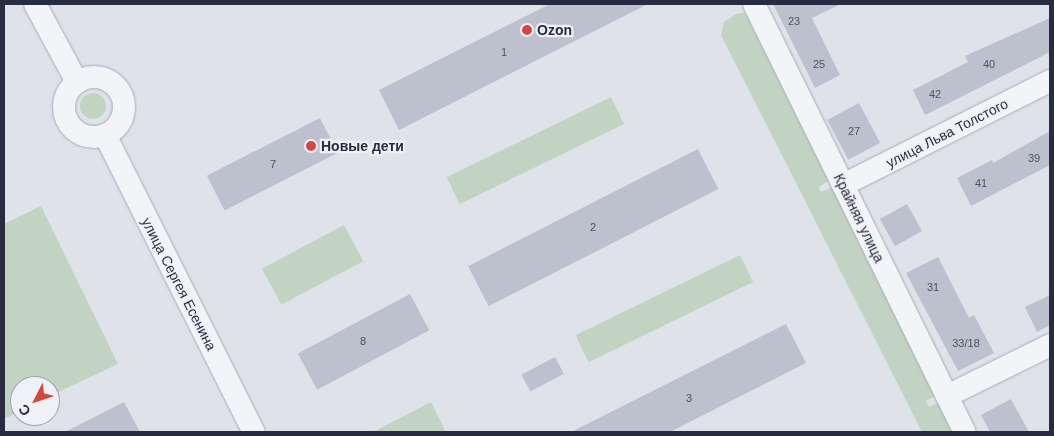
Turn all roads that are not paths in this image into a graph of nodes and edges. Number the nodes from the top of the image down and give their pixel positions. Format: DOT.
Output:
graph roads {
  1 [pos="36,4"];
  2 [pos="754,4"];
  3 [pos="1050,81"];
  4 [pos="77,82"];
  5 [pos="105,135"];
  6 [pos="843,185"];
  7 [pos="1050,345"];
  8 [pos="948,396"];
  9 [pos="254,432"];
  10 [pos="965,432"];
  1 -- 4 [label="street"];
  2 -- 6 [label="street, Крайняя улица"];
  3 -- 6 [label="street, улица Льва Толстого"];
  4 -- 5 [label="street"];
  4 -- 5 [label="street"];
  5 -- 9 [label="street, улица Сергея Есенина"];
  6 -- 8 [label="street, Крайняя улица"];
  7 -- 8 [label="street"];
  8 -- 10 [label="street, Крайняя улица"];
}
